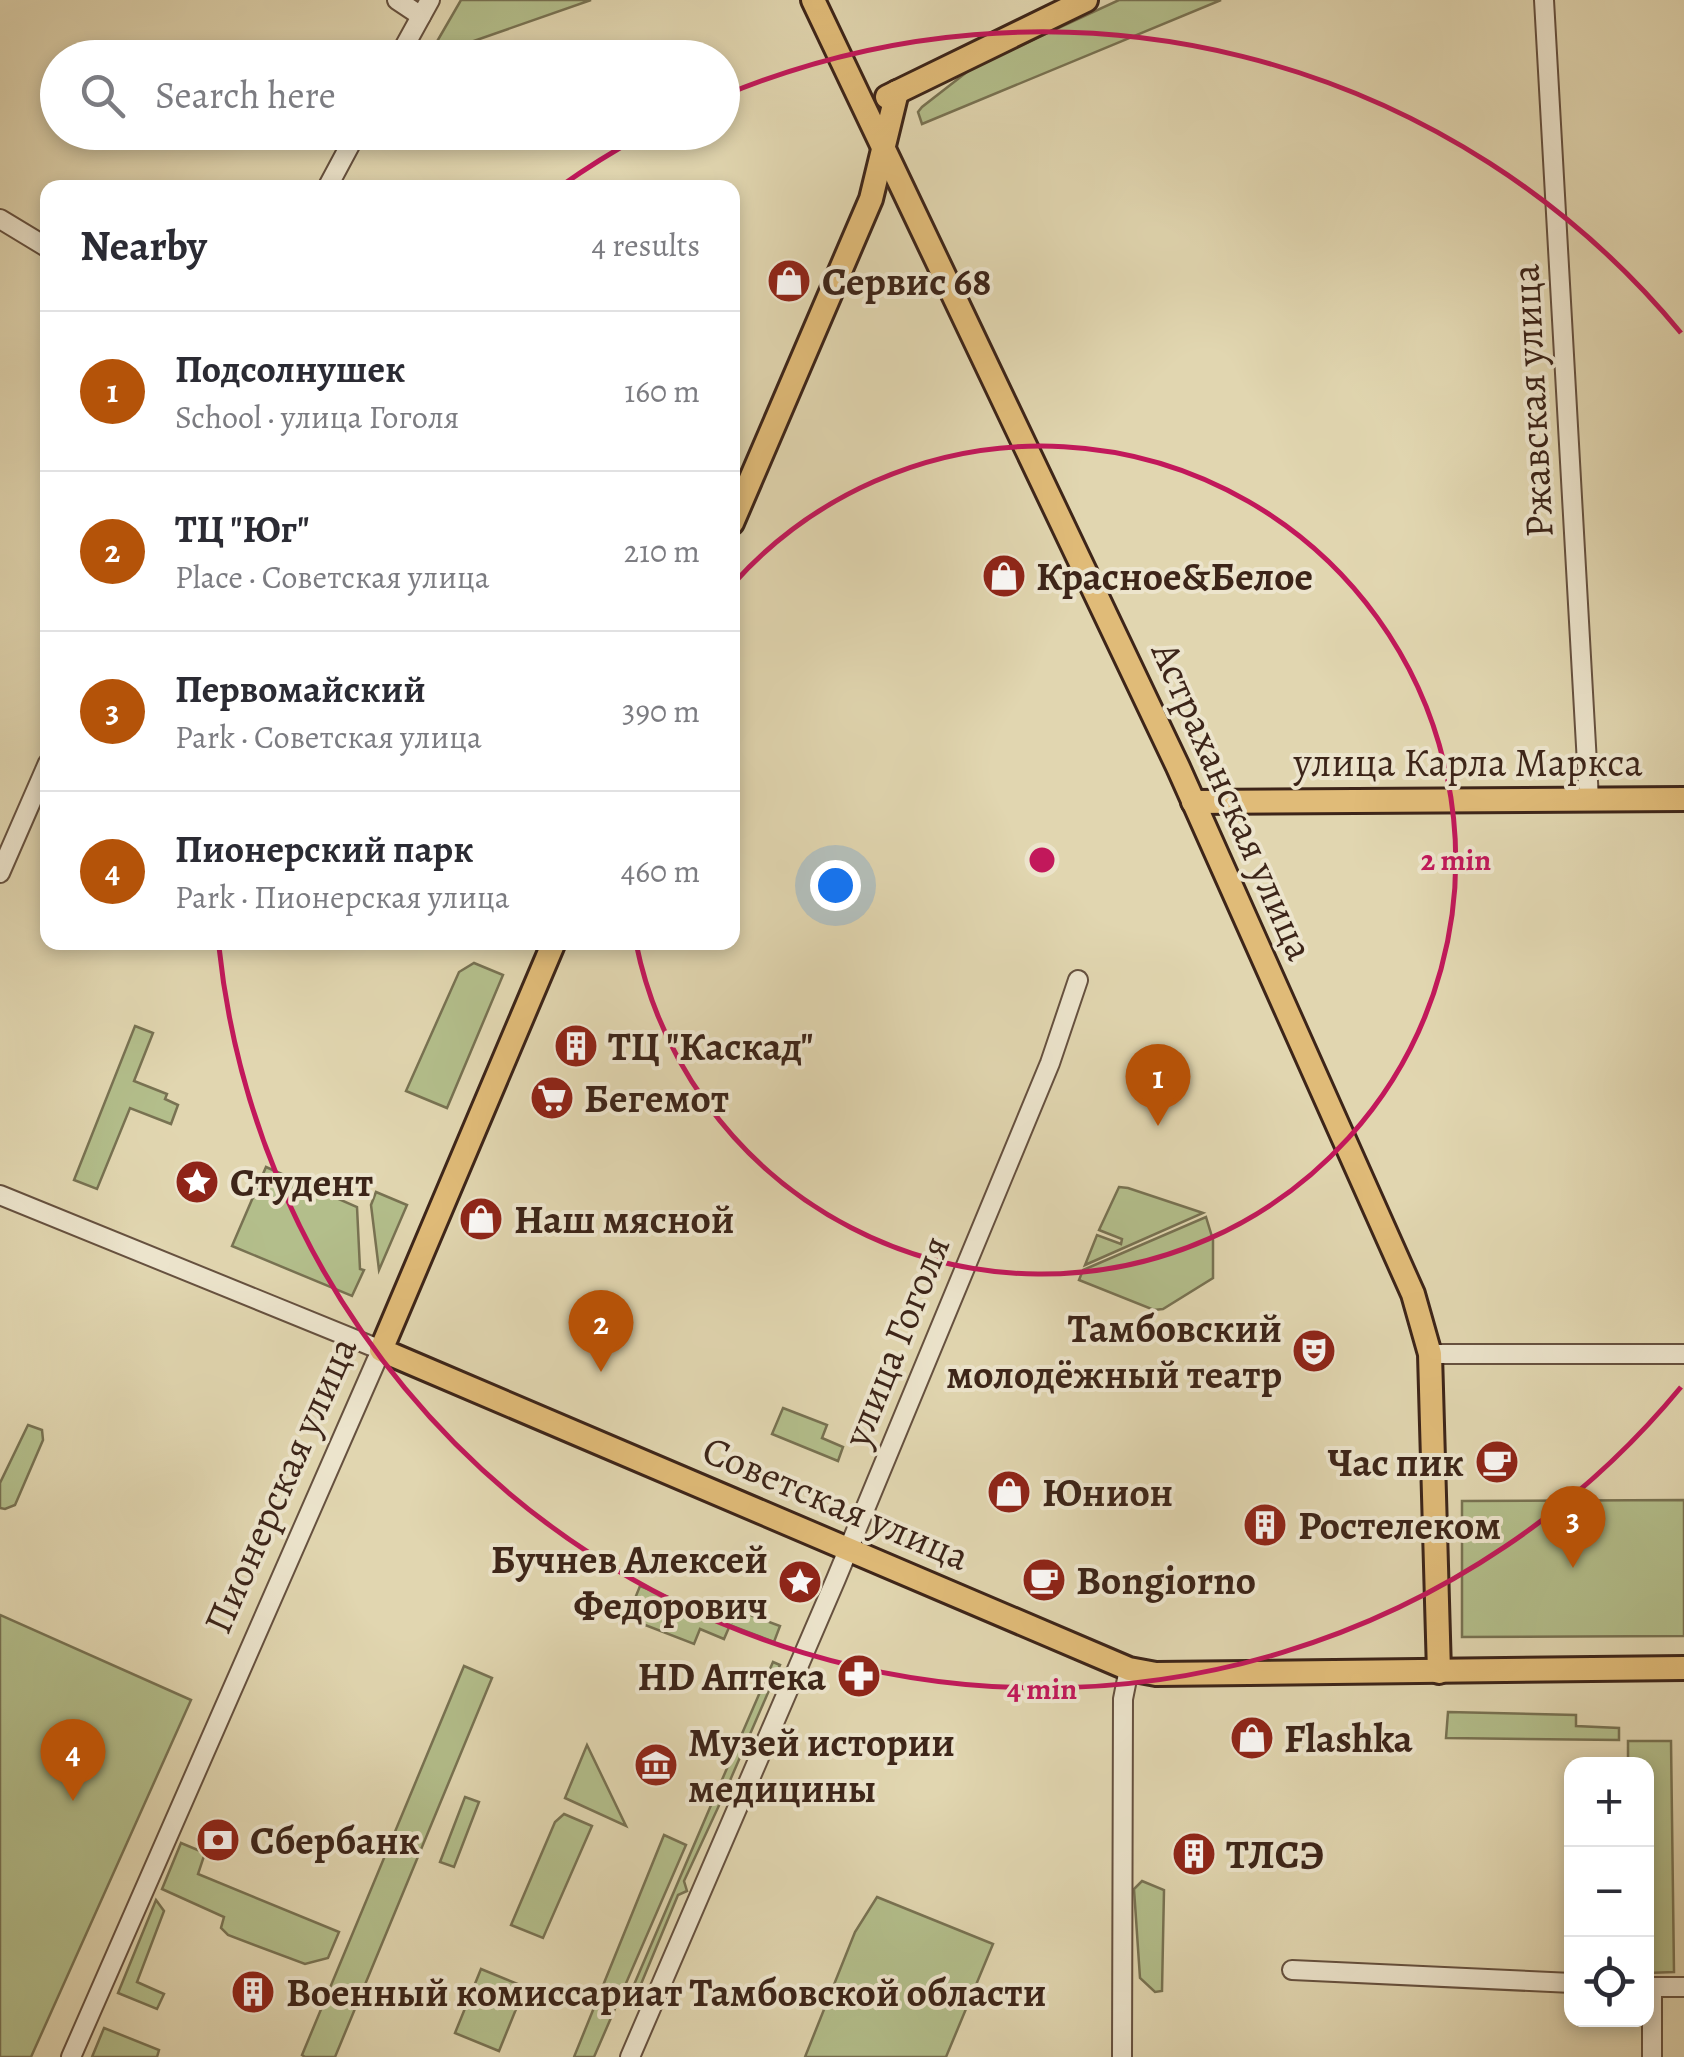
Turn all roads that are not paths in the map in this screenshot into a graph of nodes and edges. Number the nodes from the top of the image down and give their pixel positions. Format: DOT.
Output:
graph roads {
  1 [pos="397,0"];
  2 [pos="813,0"];
  3 [pos="1086,0"];
  4 [pos="1544,0"];
  5 [pos="426,8"];
  6 [pos="408,40"];
  7 [pos="897,92"];
  8 [pos="866,108"];
  9 [pos="884,148"];
  10 [pos="347,150"];
  11 [pos="331,180"];
  12 [pos="0,218"];
  13 [pos="40,243"];
  14 [pos="740,505"];
  15 [pos="40,781"];
  16 [pos="1684,798"];
  17 [pos="1589,799"];
  18 [pos="1193,802"];
  19 [pos="0,873"];
  20 [pos="551,950"];
  21 [pos="1078,980"];
  22 [pos="0,1195"];
  23 [pos="381,1350"];
  24 [pos="1430,1354"];
  25 [pos="1684,1354"];
  26 [pos="848,1548"];
  27 [pos="1684,1668"];
  28 [pos="1129,1669"];
  29 [pos="1439,1672"];
  30 [pos="1292,1970"];
  31 [pos="1564,1983"];
  32 [pos="1654,1987"];
  33 [pos="1684,1987"];
  34 [pos="1651,2027"];
  35 [pos="71,2057"];
  36 [pos="630,2057"];
  37 [pos="1122,2057"];
  38 [pos="1652,2057"];
  1 -- 5 [label="street"];
  2 -- 8 [label="main road, Астраханская улица"];
  3 -- 7 [label="main road"];
  4 -- 17 [label="street, Ржавская улица"];
  5 -- 6 [label="street"];
  7 -- 8 [label="main road"];
  7 -- 9 [label="main road"];
  8 -- 9 [label="main road, Астраханская улица"];
  9 -- 14 [label="main road"];
  9 -- 18 [label="main road, Астраханская улица"];
  10 -- 11 [label="street"];
  12 -- 13 [label="street"];
  15 -- 19 [label="street"];
  16 -- 17 [label="main road, улица Карла Маркса"];
  17 -- 18 [label="main road, улица Карла Маркса"];
  18 -- 24 [label="main road, Астраханская улица"];
  20 -- 23 [label="main road, Пионерская улица"];
  21 -- 26 [label="street, улица Гоголя"];
  22 -- 23 [label="street, Советская улица"];
  23 -- 26 [label="main road, Советская улица"];
  23 -- 35 [label="street, Пионерская улица"];
  24 -- 25 [label="street"];
  24 -- 29 [label="main road, Астраханская улица"];
  26 -- 28 [label="main road, Советская улица"];
  26 -- 36 [label="street, улица Гоголя"];
  27 -- 29 [label="main road, Советская улица"];
  28 -- 29 [label="main road, Советская улица"];
  28 -- 37 [label="street"];
  30 -- 31 [label="street"];
  32 -- 33 [label="street"];
  34 -- 38 [label="street"];
}
